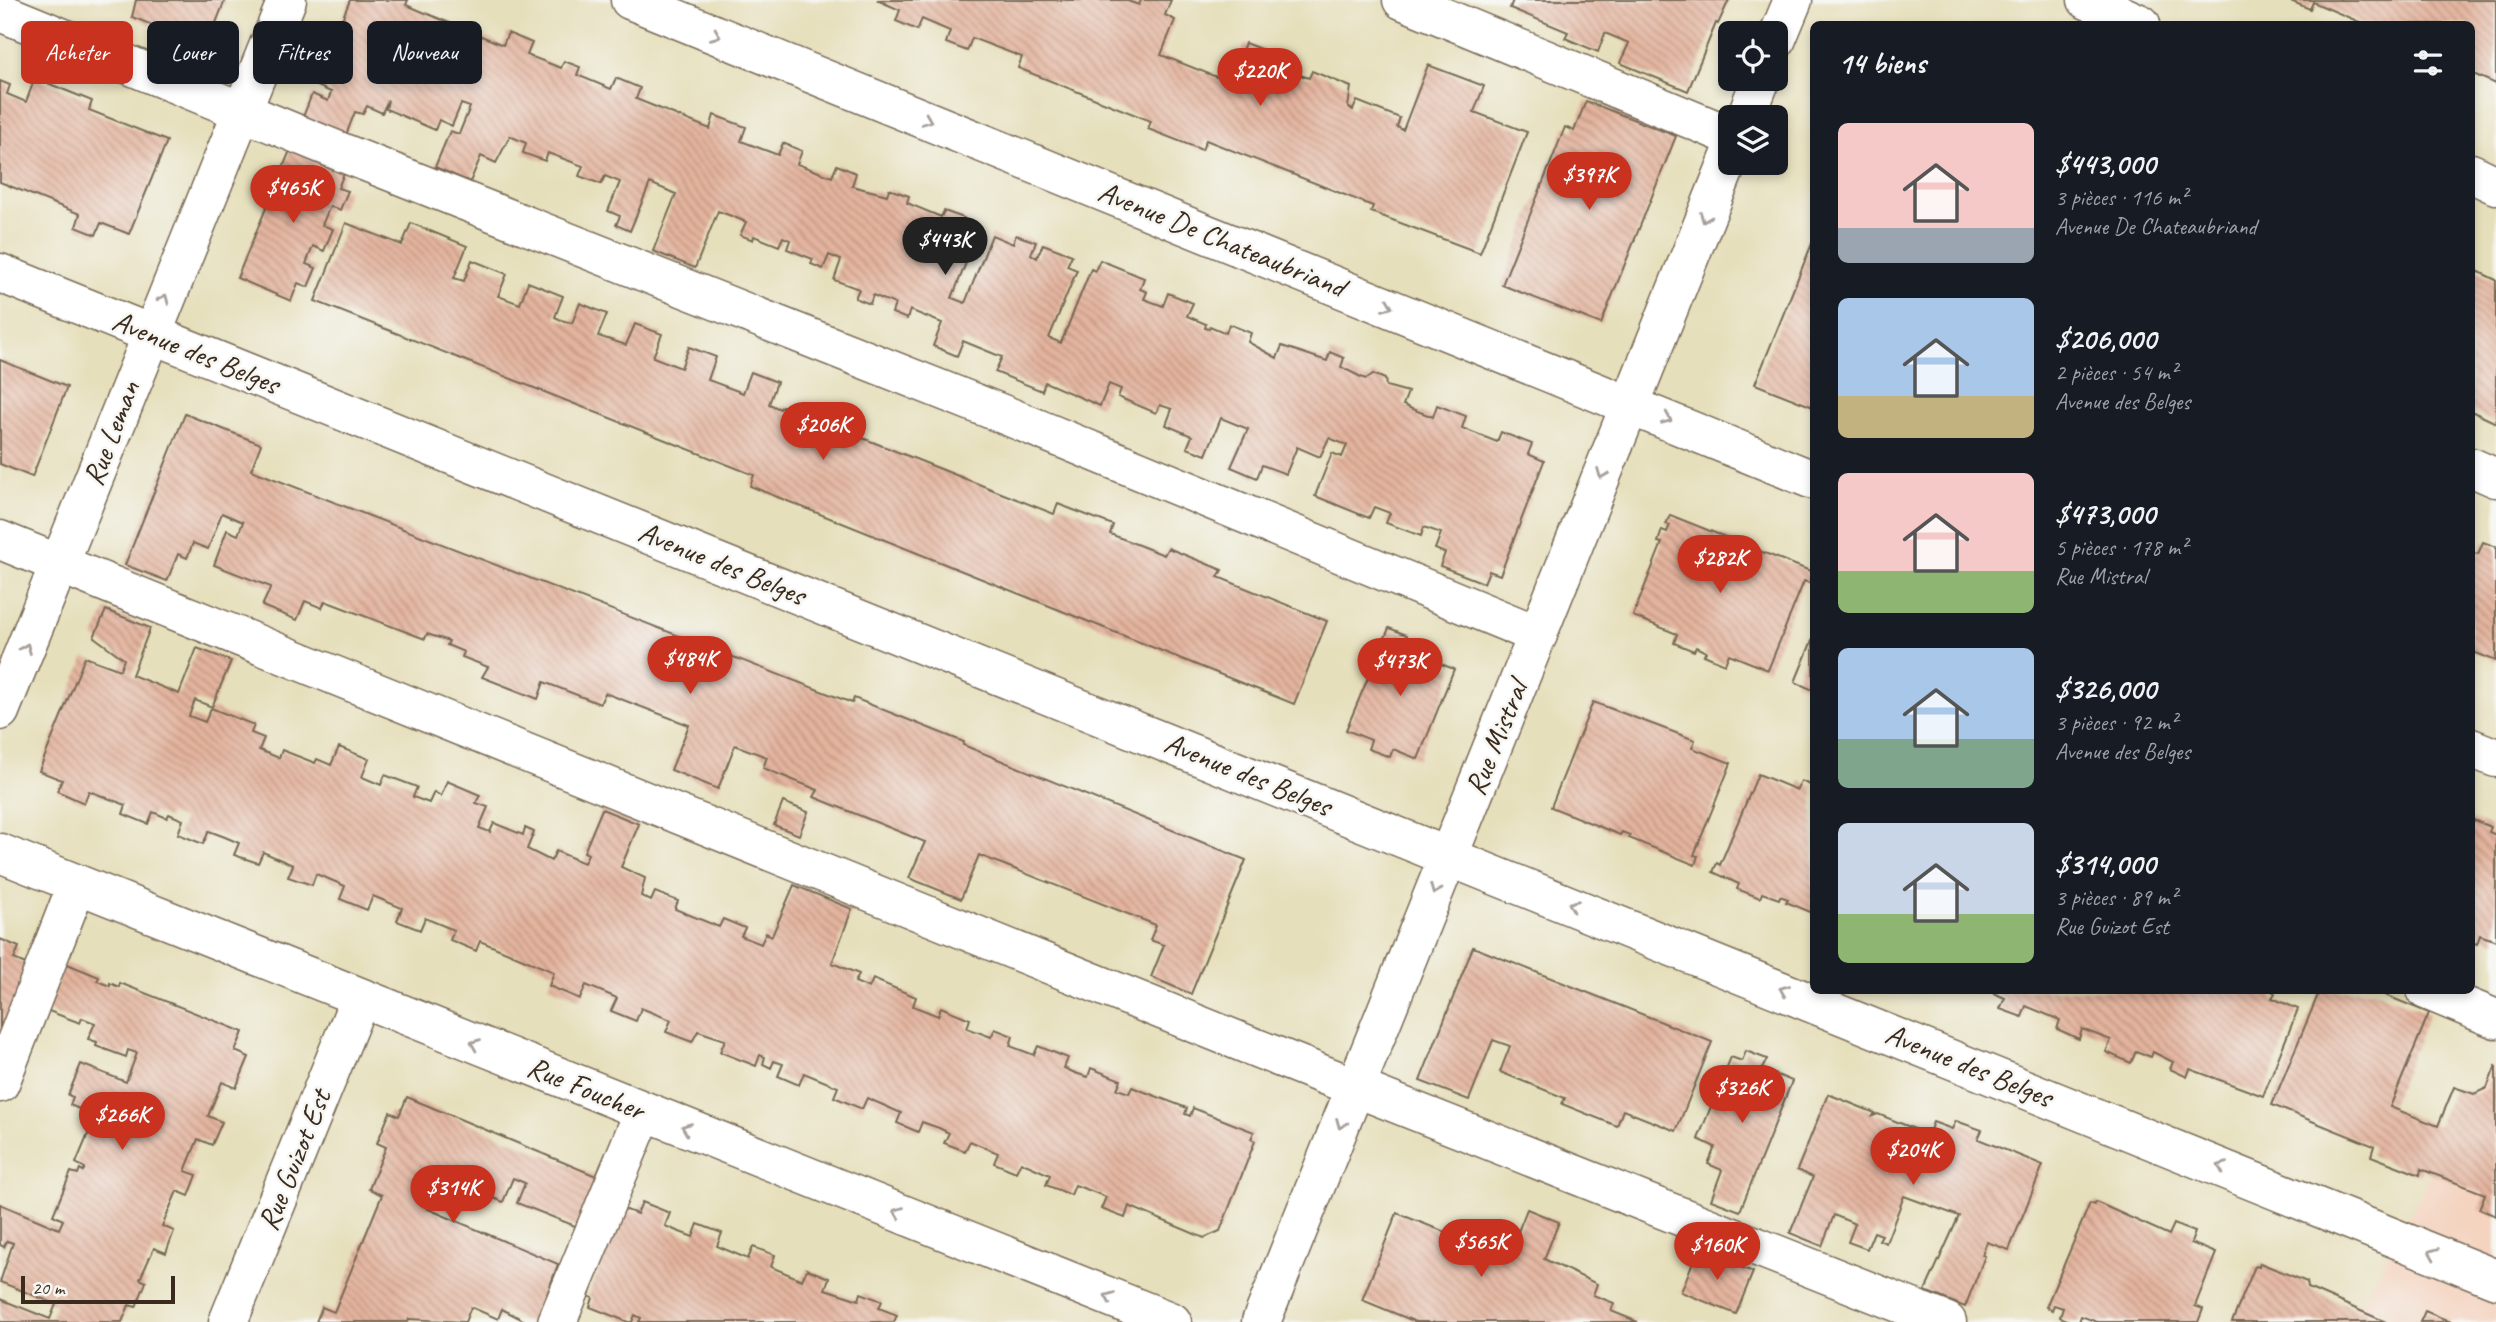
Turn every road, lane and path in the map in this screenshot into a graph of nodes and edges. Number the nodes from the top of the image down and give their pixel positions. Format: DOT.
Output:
graph roads {
  1 [pos="287,0"];
  2 [pos="630,0"];
  3 [pos="1402,0"];
  4 [pos="1793,0"];
  5 [pos="2087,0"];
  6 [pos="0,12"];
  7 [pos="1784,21"];
  8 [pos="2134,21"];
  9 [pos="243,111"];
  10 [pos="1718,130"];
  11 [pos="1723,175"];
  12 [pos="2475,175"];
  13 [pos="2496,185"];
  14 [pos="0,273"];
  15 [pos="150,334"];
  16 [pos="1631,404"];
  17 [pos="2475,469"];
  18 [pos="2496,478"];
  19 [pos="1810,479"];
  20 [pos="0,540"];
  21 [pos="59,565"];
  22 [pos="1538,635"];
  23 [pos="0,711"];
  24 [pos="2475,750"];
  25 [pos="2496,758"];
  26 [pos="0,853"];
  27 [pos="1448,855"];
  28 [pos="77,884"];
  29 [pos="1810,990"];
  30 [pos="2436,994"];
  31 [pos="360,998"];
  32 [pos="1838,1000"];
  33 [pos="2496,1019"];
  34 [pos="0,1083"];
  35 [pos="1356,1086"];
  36 [pos="644,1111"];
  37 [pos="2496,1279"];
  38 [pos="228,1322"];
  39 [pos="557,1322"];
  40 [pos="1172,1322"];
  41 [pos="1262,1322"];
  42 [pos="1947,1322"];
  1 -- 9 [label="street, Rue Leman"];
  2 -- 16 [label="street, Avenue De Chateaubriand, one-way"];
  3 -- 10 [label="street"];
  4 -- 7 [label="street"];
  5 -- 8 [label="street"];
  6 -- 9 [label="street"];
  15 -- 9 [label="street, Rue Leman, one-way"];
  9 -- 22 [label="street"];
  11 -- 16 [label="street, Rue Mistral, one-way"];
  12 -- 13 [label="street"];
  14 -- 15 [label="street, Avenue des Belges"];
  15 -- 21 [label="street, Rue Leman"];
  15 -- 27 [label="street, Avenue des Belges"];
  16 -- 19 [label="street, Avenue De Chateaubriand, one-way"];
  16 -- 22 [label="street, Rue Mistral, one-way"];
  17 -- 18 [label="street"];
  20 -- 21 [label="street"];
  23 -- 21 [label="street, Rue Leman, one-way"];
  21 -- 35 [label="street"];
  22 -- 27 [label="street, Rue Mistral"];
  24 -- 25 [label="street"];
  26 -- 28 [label="street, Rue Foucher"];
  29 -- 27 [label="street, Avenue des Belges, one-way"];
  27 -- 35 [label="street, Rue Mistral, one-way"];
  28 -- 31 [label="street, Rue Foucher"];
  28 -- 34 [label="street"];
  30 -- 33 [label="street"];
  36 -- 31 [label="street, Rue Foucher, one-way"];
  31 -- 38 [label="street, Rue Guizot Est"];
  37 -- 32 [label="street, Avenue des Belges, one-way"];
  35 -- 41 [label="street, Rue Mistral, one-way"];
  35 -- 42 [label="street"];
  36 -- 39 [label="street"];
  40 -- 36 [label="street, Rue Foucher, one-way"];
}
